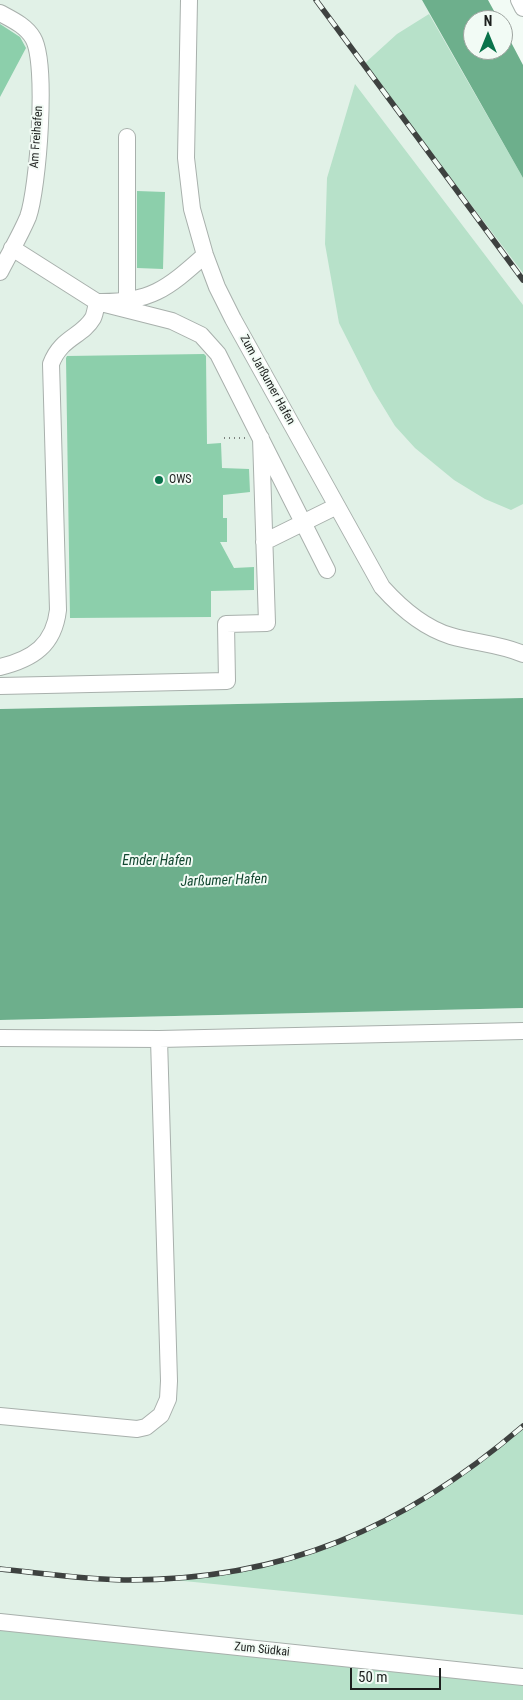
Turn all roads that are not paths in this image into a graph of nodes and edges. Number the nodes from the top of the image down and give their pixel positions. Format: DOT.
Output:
graph roads {
  1 [pos="188,0"];
  2 [pos="519,0"];
  3 [pos="523,8"];
  4 [pos="0,13"];
  5 [pos="127,137"];
  6 [pos="12,248"];
  7 [pos="205,255"];
  8 [pos="0,272"];
  9 [pos="127,301"];
  10 [pos="97,302"];
  11 [pos="261,438"];
  12 [pos="337,506"];
  13 [pos="303,523"];
  14 [pos="264,542"];
  15 [pos="327,570"];
  16 [pos="523,654"];
  17 [pos="0,667"];
  18 [pos="0,686"];
  19 [pos="523,1030"];
  20 [pos="0,1038"];
  21 [pos="159,1039"];
  22 [pos="0,1416"];
  23 [pos="0,1622"];
  24 [pos="523,1677"];
  1 -- 7 [label="street, Zum Jarßumer Hafen"];
  2 -- 3 [label="street"];
  4 -- 6 [label="street, Am Freihafen"];
  5 -- 9 [label="street"];
  6 -- 8 [label="street, Am Freihafen"];
  6 -- 10 [label="street"];
  7 -- 9 [label="street"];
  7 -- 12 [label="street, Zum Jarßumer Hafen"];
  9 -- 10 [label="street"];
  10 -- 11 [label="street"];
  10 -- 17 [label="street"];
  11 -- 13 [label="street"];
  11 -- 14 [label="street"];
  12 -- 13 [label="street"];
  12 -- 16 [label="street, Zum Jarßumer Hafen"];
  13 -- 14 [label="street"];
  13 -- 15 [label="street"];
  14 -- 18 [label="street"];
  19 -- 21 [label="street"];
  20 -- 21 [label="street"];
  21 -- 22 [label="street"];
  23 -- 24 [label="street, Zum Südkai"];
}
